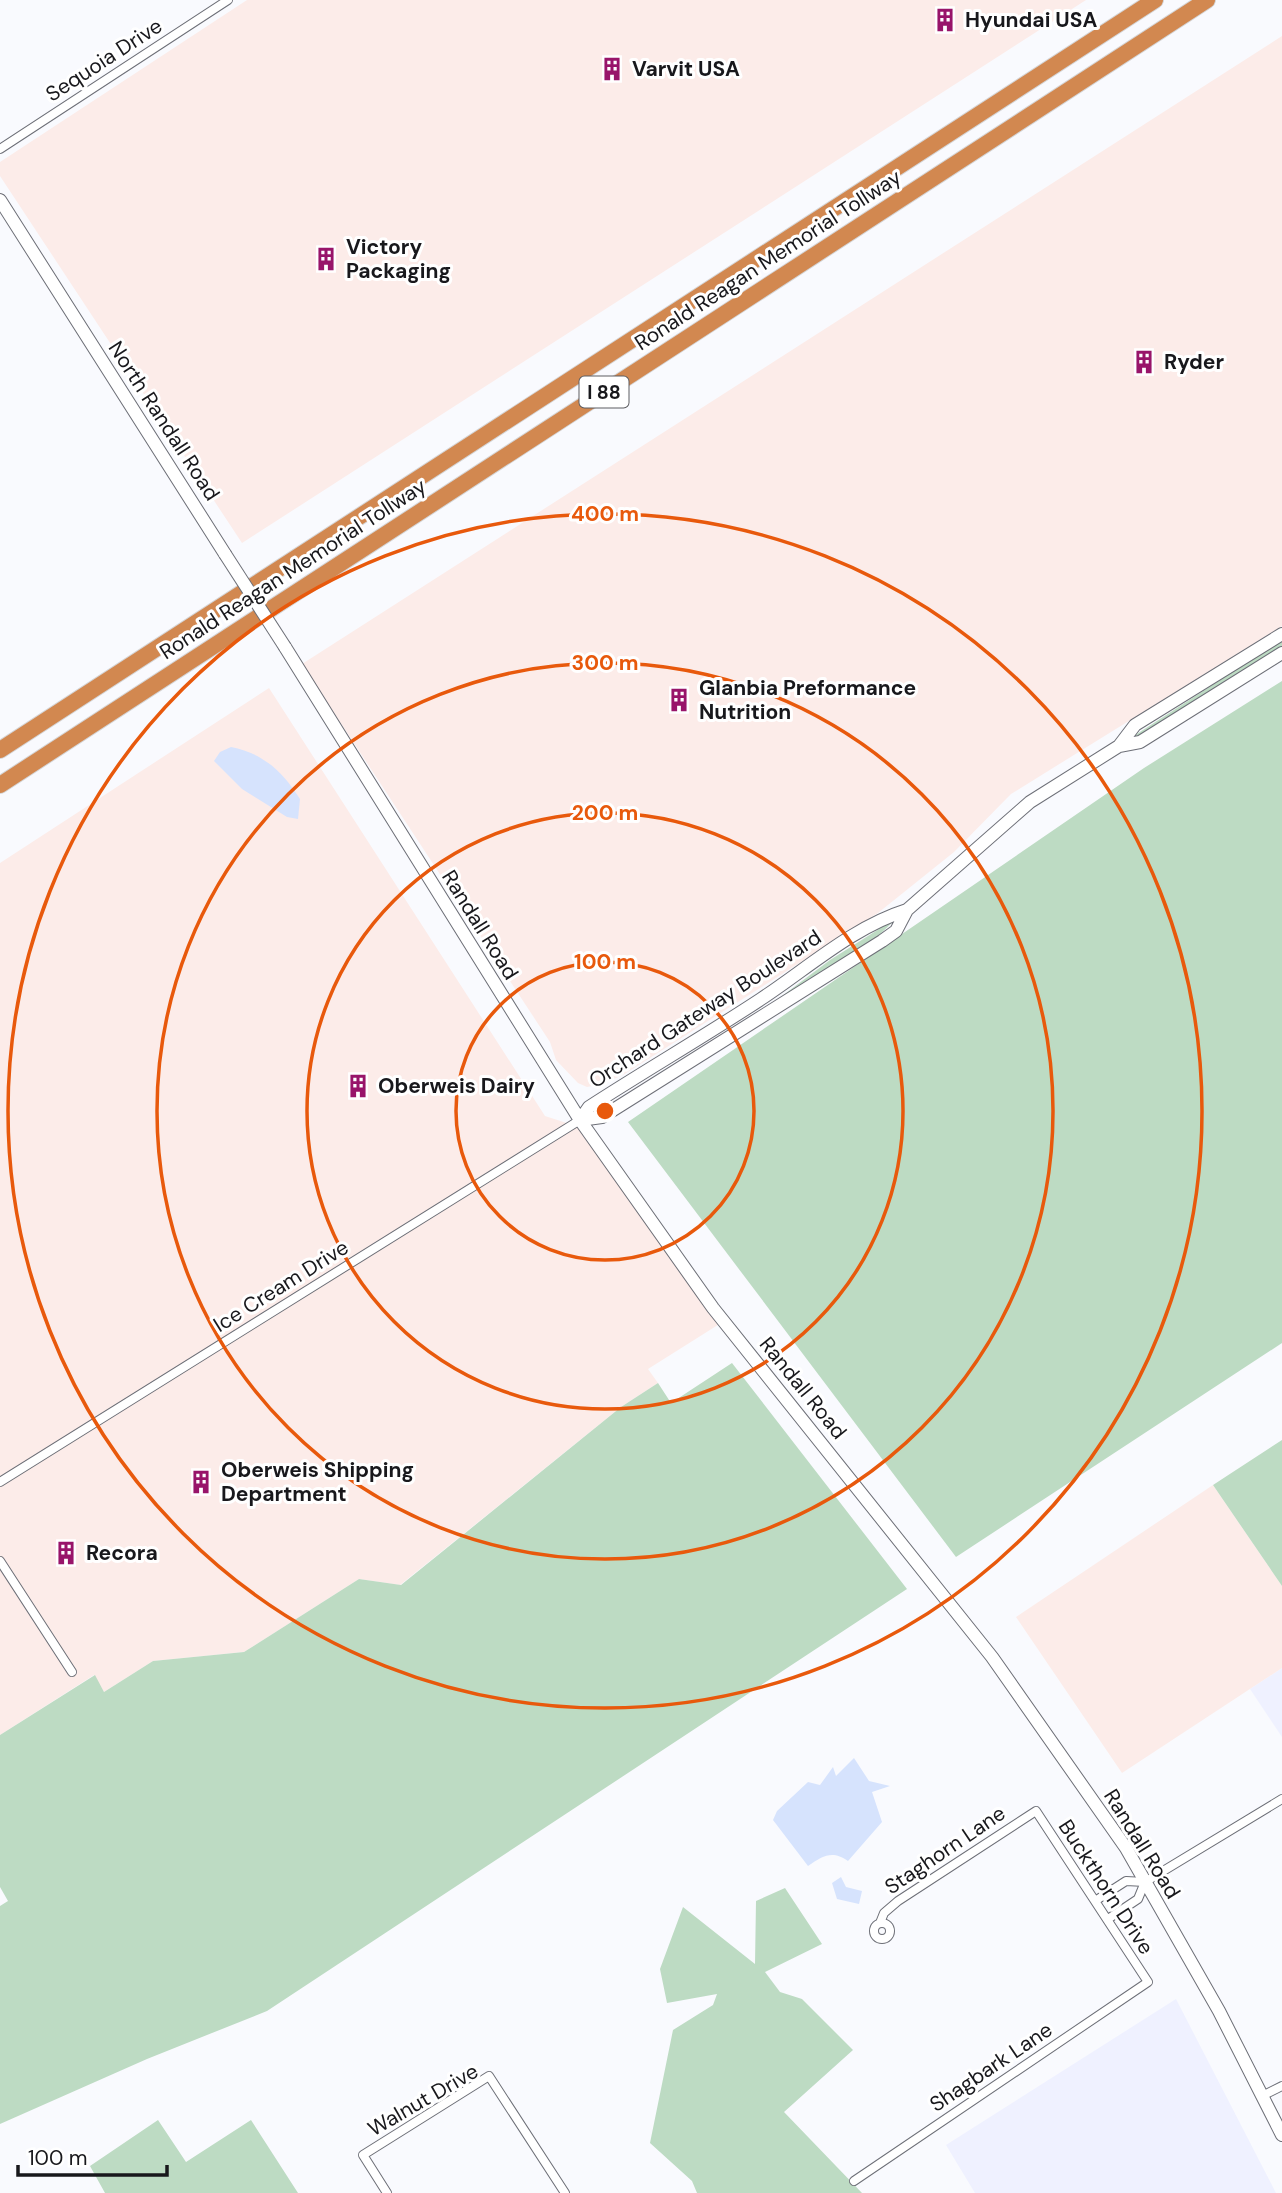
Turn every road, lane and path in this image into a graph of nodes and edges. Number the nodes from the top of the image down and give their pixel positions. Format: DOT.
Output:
graph roads {
  1 [pos="228,0"];
  2 [pos="1156,0"];
  3 [pos="1207,0"];
  4 [pos="0,149"];
  5 [pos="0,200"];
  6 [pos="1282,634"];
  7 [pos="1282,653"];
  8 [pos="295,663"];
  9 [pos="1119,746"];
  10 [pos="0,750"];
  11 [pos="0,785"];
  12 [pos="907,910"];
  13 [pos="580,1121"];
  14 [pos="0,1482"];
  15 [pos="0,1561"];
  16 [pos="72,1672"];
  17 [pos="1282,1799"];
  18 [pos="1035,1811"];
  19 [pos="1145,1882"];
  20 [pos="1095,1901"];
  21 [pos="1108,1919"];
  22 [pos="880,1923"];
  23 [pos="1148,1982"];
  24 [pos="1282,2086"];
  25 [pos="1262,2096"];
  26 [pos="1282,2135"];
  27 [pos="854,2181"];
  28 [pos="387,2193"];
  29 [pos="565,2193"];
  1 -- 4 [label="street, Sequoia Drive"];
  2 -- 10 [label="highway, Ronald Reagan Memorial Tollway / I 88"];
  3 -- 11 [label="highway, Ronald Reagan Memorial Tollway / I 88"];
  5 -- 8 [label="main road, North Randall Road, bridge"];
  6 -- 9 [label="main road, Orchard Gateway Boulevard"];
  7 -- 9 [label="main road, Orchard Gateway Boulevard"];
  8 -- 13 [label="main road, Randall Road"];
  9 -- 12 [label="main road, Orchard Gateway Boulevard"];
  12 -- 13 [label="main road, Orchard Gateway Boulevard"];
  12 -- 13 [label="main road, Orchard Gateway Boulevard"];
  13 -- 14 [label="street, Ice Cream Drive"];
  13 -- 19 [label="main road, Randall Road"];
  15 -- 16 [label="street"];
  17 -- 19 [label="street"];
  18 -- 20 [label="street, Buckthorn Drive"];
  18 -- 22 [label="street, Staghorn Lane"];
  19 -- 20 [label="street"];
  19 -- 21 [label="street"];
  19 -- 25 [label="main road, Randall Road"];
  20 -- 21 [label="street, Buckthorn Drive"];
  21 -- 23 [label="street, Buckthorn Drive"];
  23 -- 27 [label="street, Shagbark Lane"];
  24 -- 25 [label="street"];
  25 -- 26 [label="main road, Randall Road"];
  28 -- 29 [label="street, Walnut Drive"];
}
